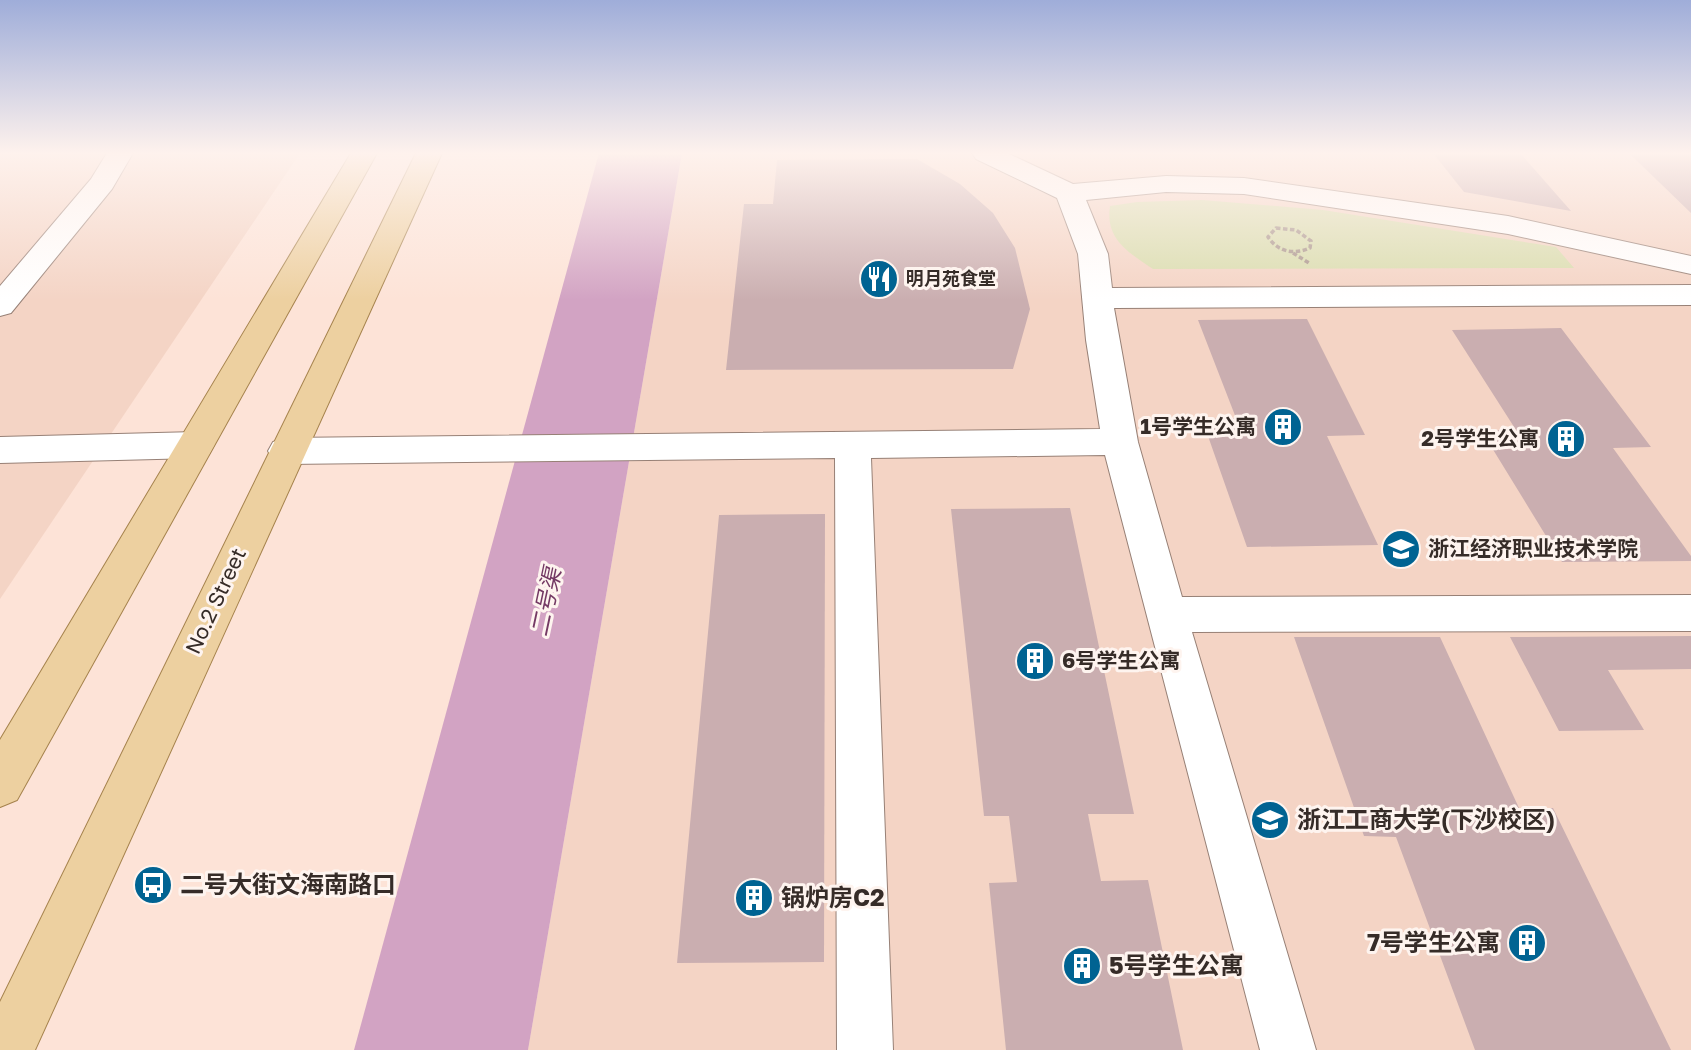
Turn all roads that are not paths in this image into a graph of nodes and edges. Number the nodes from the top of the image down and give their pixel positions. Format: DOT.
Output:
graph roads {
  1 [pos="86,202"];
  2 [pos="336,202"];
  3 [pos="405,202"];
  4 [pos="1073,202"];
  5 [pos="1352,202"];
  6 [pos="1691,265"];
  7 [pos="1691,295"];
  8 [pos="1098,298"];
  9 [pos="0,306"];
  10 [pos="1121,442"];
  11 [pos="196,445"];
  12 [pos="853,445"];
  13 [pos="0,450"];
  14 [pos="286,451"];
  15 [pos="1691,613"];
  16 [pos="1166,615"];
  17 [pos="0,784"];
  18 [pos="6,1050"];
  19 [pos="865,1050"];
  20 [pos="1288,1050"];
  1 -- 9 [label="street"];
  2 -- 11 [label="main road"];
  3 -- 14 [label="main road, No.2 Street"];
  4 -- 8 [label="street"];
  5 -- 6 [label="street"];
  7 -- 8 [label="street"];
  8 -- 10 [label="street"];
  10 -- 12 [label="street"];
  10 -- 16 [label="street"];
  11 -- 13 [label="street"];
  11 -- 17 [label="main road"];
  12 -- 14 [label="street"];
  12 -- 19 [label="street"];
  14 -- 18 [label="main road, No.2 Street"];
  15 -- 16 [label="street"];
  16 -- 20 [label="street"];
}
